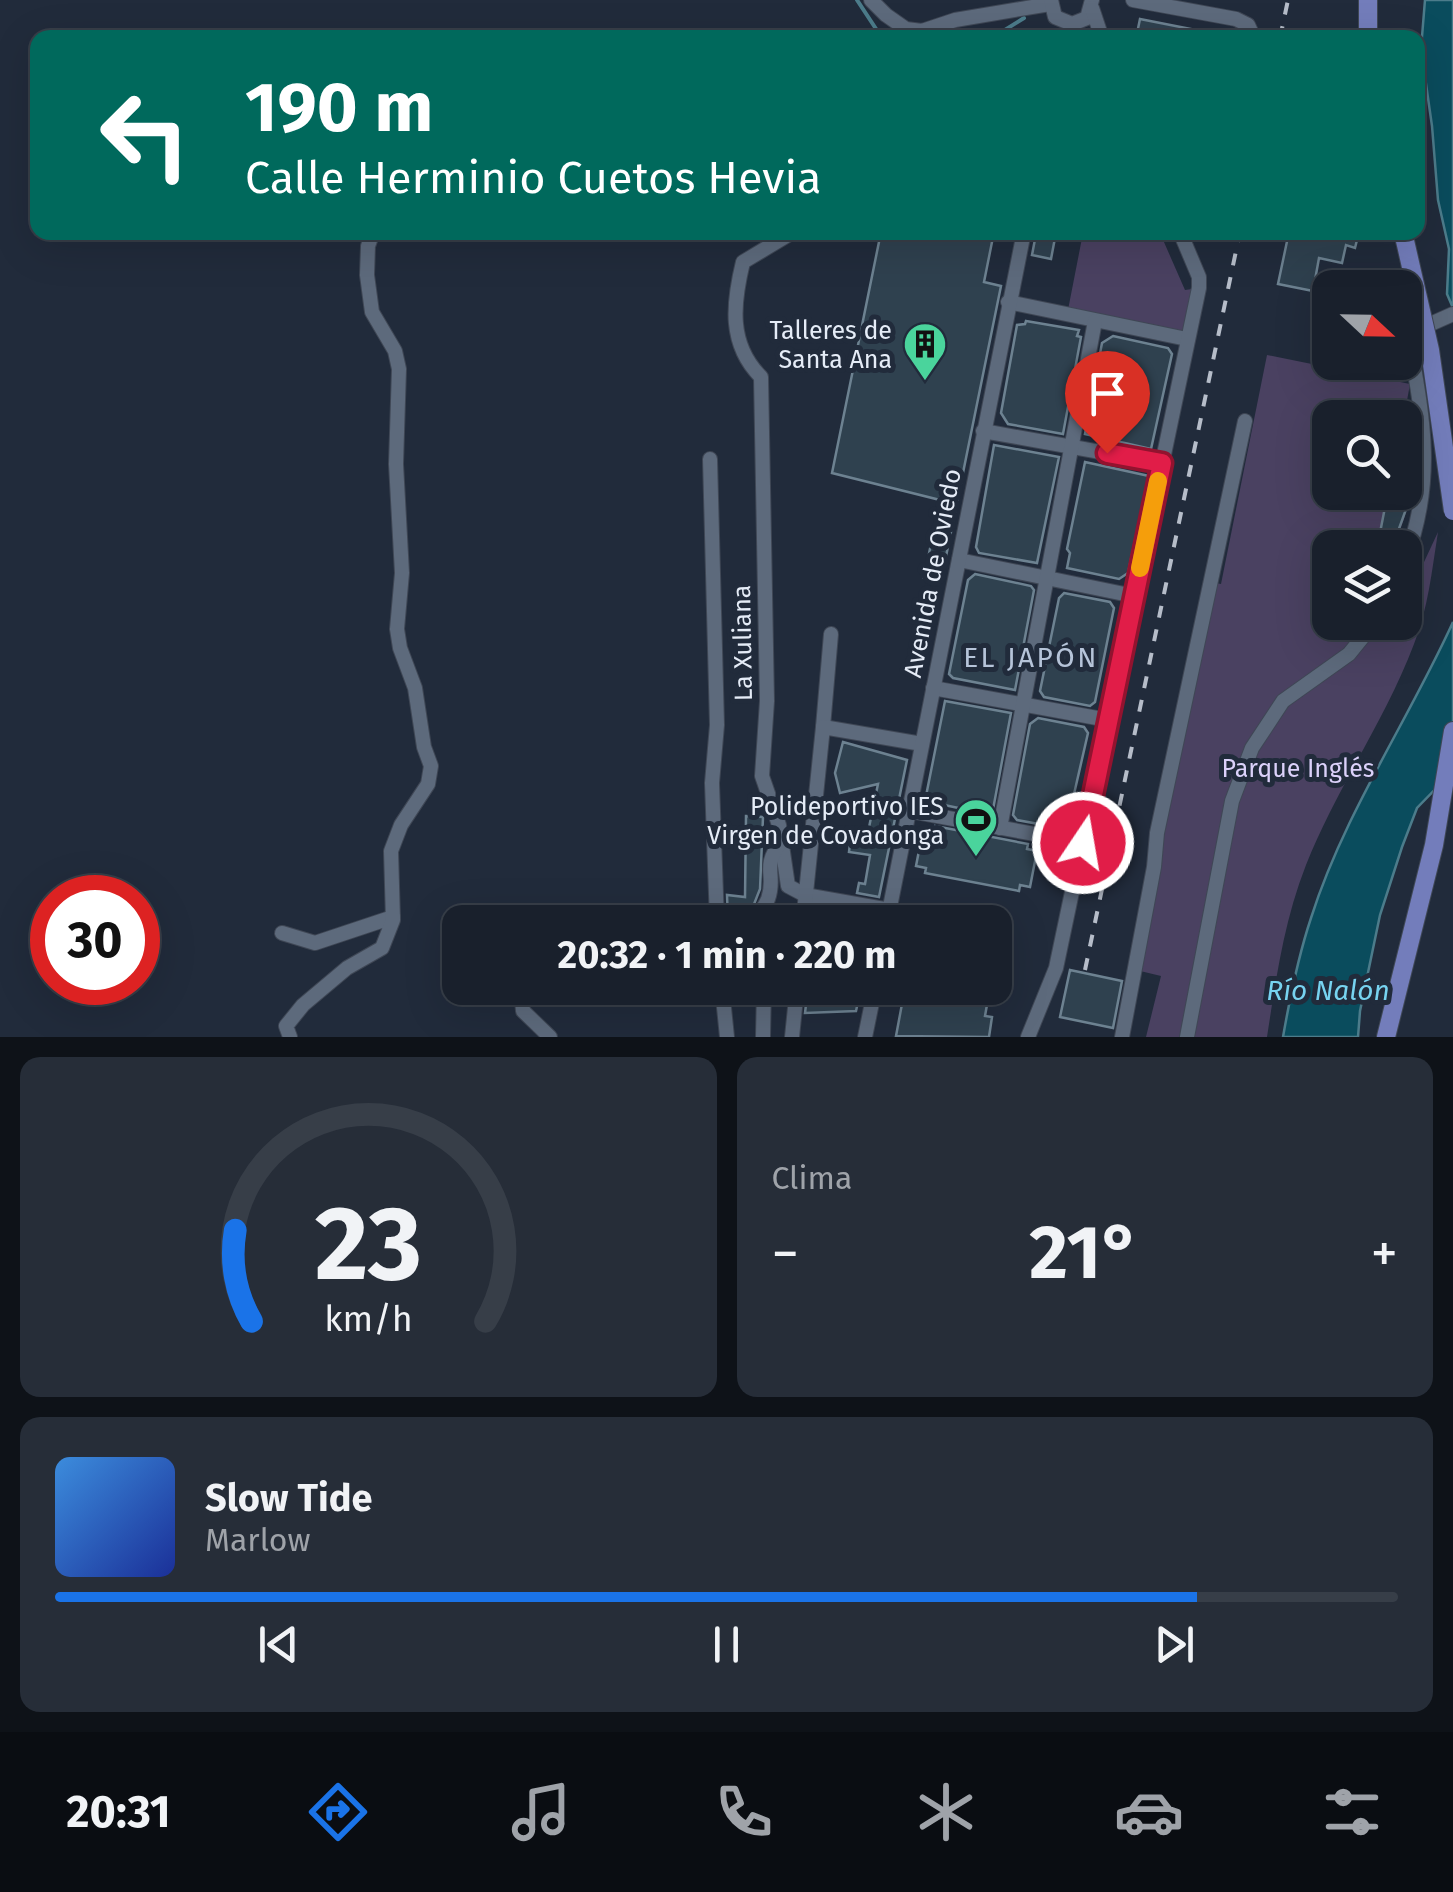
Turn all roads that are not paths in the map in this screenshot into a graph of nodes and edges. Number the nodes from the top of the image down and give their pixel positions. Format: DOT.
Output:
graph roads {
  1 [pos="871,0"];
  2 [pos="1133,0"];
  3 [pos="1368,0"];
  4 [pos="1050,2"];
  5 [pos="1092,4"];
  6 [pos="1082,21"];
  7 [pos="914,30"];
  8 [pos="925,30"];
  9 [pos="1063,30"];
  10 [pos="1066,30"];
  11 [pos="1093,30"];
  12 [pos="1099,30"];
  13 [pos="1250,30"];
  14 [pos="1368,30"];
  15 [pos="370,240"];
  16 [pos="779,240"];
  17 [pos="1022,240"];
  18 [pos="1183,240"];
  19 [pos="1404,240"];
  20 [pos="1008,302"];
  21 [pos="1453,314"];
  22 [pos="1096,321"];
  23 [pos="1187,340"];
  24 [pos="1244,421"];
  25 [pos="983,431"];
  26 [pos="1071,447"];
  27 [pos="710,460"];
  28 [pos="1162,463"];
  29 [pos="1453,511"];
  30 [pos="1414,530"];
  31 [pos="959,560"];
  32 [pos="1046,578"];
  33 [pos="1134,596"];
  34 [pos="831,634"];
  35 [pos="1360,640"];
  36 [pos="932,688"];
  37 [pos="1023,704"];
  38 [pos="1108,720"];
  39 [pos="823,727"];
  40 [pos="1453,732"];
  41 [pos="922,744"];
  42 [pos="910,811"];
  43 [pos="1000,828"];
  44 [pos="782,841"];
  45 [pos="1083,843"];
  46 [pos="805,895"];
  47 [pos="716,905"];
  48 [pos="764,905"];
  49 [pos="804,905"];
  50 [pos="845,905"];
  51 [pos="890,905"];
  52 [pos="393,917"];
  53 [pos="282,933"];
  54 [pos="522,1005"];
  55 [pos="724,1005"];
  56 [pos="764,1005"];
  57 [pos="795,1005"];
  58 [pos="871,1005"];
  59 [pos="290,1037"];
  60 [pos="550,1037"];
  61 [pos="728,1037"];
  62 [pos="763,1037"];
  63 [pos="792,1037"];
  64 [pos="865,1037"];
  65 [pos="1028,1037"];
  66 [pos="1122,1037"];
  67 [pos="1187,1037"];
  68 [pos="1386,1037"];
  1 -- 7 [label="street"];
  2 -- 13 [label="street"];
  3 -- 14 [label="main road"];
  4 -- 8 [label="street"];
  4 -- 9 [label="street"];
  5 -- 6 [label="street"];
  5 -- 12 [label="street"];
  6 -- 10 [label="street"];
  6 -- 11 [label="street"];
  15 -- 52 [label="street"];
  16 -- 44 [label="street, La Xuliana"];
  17 -- 20 [label="street, Avenida de Oviedo"];
  18 -- 23 [label="street"];
  19 -- 29 [label="main road, bridge"];
  20 -- 22 [label="street"];
  20 -- 25 [label="street, Avenida de Oviedo"];
  21 -- 30 [label="street"];
  22 -- 23 [label="street"];
  22 -- 26 [label="street"];
  23 -- 28 [label="street"];
  24 -- 66 [label="street"];
  25 -- 26 [label="street"];
  25 -- 31 [label="street, Avenida de Oviedo"];
  26 -- 28 [label="street"];
  26 -- 32 [label="street"];
  27 -- 47 [label="street, La Xuliana"];
  28 -- 33 [label="street"];
  31 -- 32 [label="street"];
  31 -- 36 [label="street, Avenida de Oviedo"];
  32 -- 33 [label="street"];
  32 -- 37 [label="street"];
  33 -- 38 [label="street"];
  34 -- 39 [label="street"];
  35 -- 67 [label="street"];
  36 -- 37 [label="street"];
  36 -- 41 [label="street, Avenida de Oviedo"];
  37 -- 38 [label="street"];
  37 -- 43 [label="street"];
  38 -- 45 [label="street"];
  39 -- 41 [label="street"];
  39 -- 46 [label="street"];
  40 -- 68 [label="main road"];
  41 -- 42 [label="street, Avenida de Oviedo"];
  42 -- 43 [label="street"];
  42 -- 51 [label="street, Avenida de Oviedo"];
  43 -- 45 [label="street"];
  44 -- 46 [label="street, La Xuliana"];
  44 -- 48 [label="street"];
  45 -- 65 [label="street"];
  46 -- 49 [label="street"];
  46 -- 50 [label="street"];
  52 -- 53 [label="street"];
  52 -- 59 [label="street"];
  54 -- 60 [label="street"];
  55 -- 61 [label="street"];
  56 -- 62 [label="street"];
  57 -- 63 [label="street"];
  58 -- 64 [label="street"];
}
